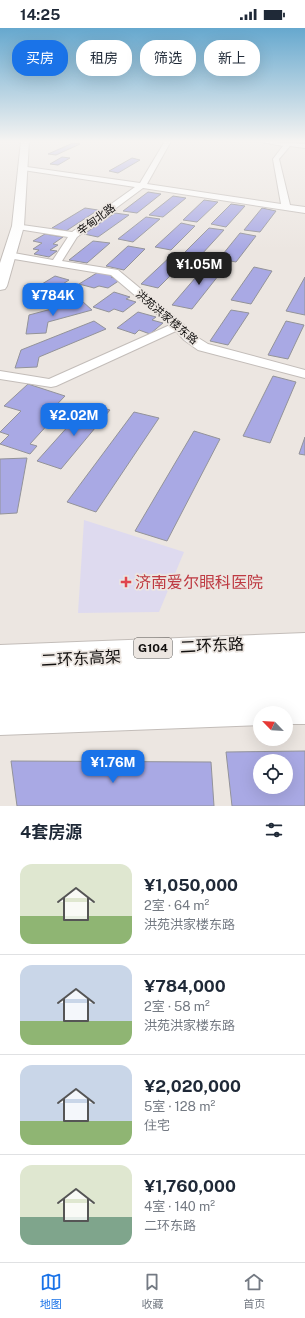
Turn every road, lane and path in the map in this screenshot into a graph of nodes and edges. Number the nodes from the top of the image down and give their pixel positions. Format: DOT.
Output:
graph roads {
  1 [pos="22,177"];
  2 [pos="89,177"];
  3 [pos="147,177"];
  4 [pos="280,177"];
  5 [pos="143,185"];
  6 [pos="286,207"];
  7 [pos="305,210"];
  8 [pos="18,226"];
  9 [pos="74,235"];
  10 [pos="8,255"];
  11 [pos="56,263"];
  12 [pos="0,286"];
  13 [pos="178,326"];
  14 [pos="305,374"];
  15 [pos="0,375"];
  16 [pos="305,641"];
  17 [pos="305,648"];
  18 [pos="0,652"];
  19 [pos="0,661"];
  20 [pos="305,680"];
  21 [pos="0,688"];
  22 [pos="305,706"];
  23 [pos="0,717"];
  1 -- 8 [label="main road"];
  2 -- 5 [label="street"];
  3 -- 5 [label="street, 辛甸北路"];
  4 -- 6 [label="street"];
  5 -- 6 [label="street"];
  5 -- 9 [label="street, 辛甸北路"];
  6 -- 7 [label="street"];
  8 -- 9 [label="street"];
  8 -- 10 [label="main road"];
  9 -- 11 [label="street, 辛甸北路"];
  10 -- 11 [label="street"];
  10 -- 12 [label="main road"];
  11 -- 13 [label="street, 洪苑洪家楼东路"];
  13 -- 14 [label="street, 洪苑洪家楼东路"];
  13 -- 15 [label="street"];
  16 -- 18 [label="highway, 二环东路 / G104"];
  17 -- 19 [label="highway, 二环东高架"];
  20 -- 21 [label="highway, 二环东高架"];
  22 -- 23 [label="highway"];
}
